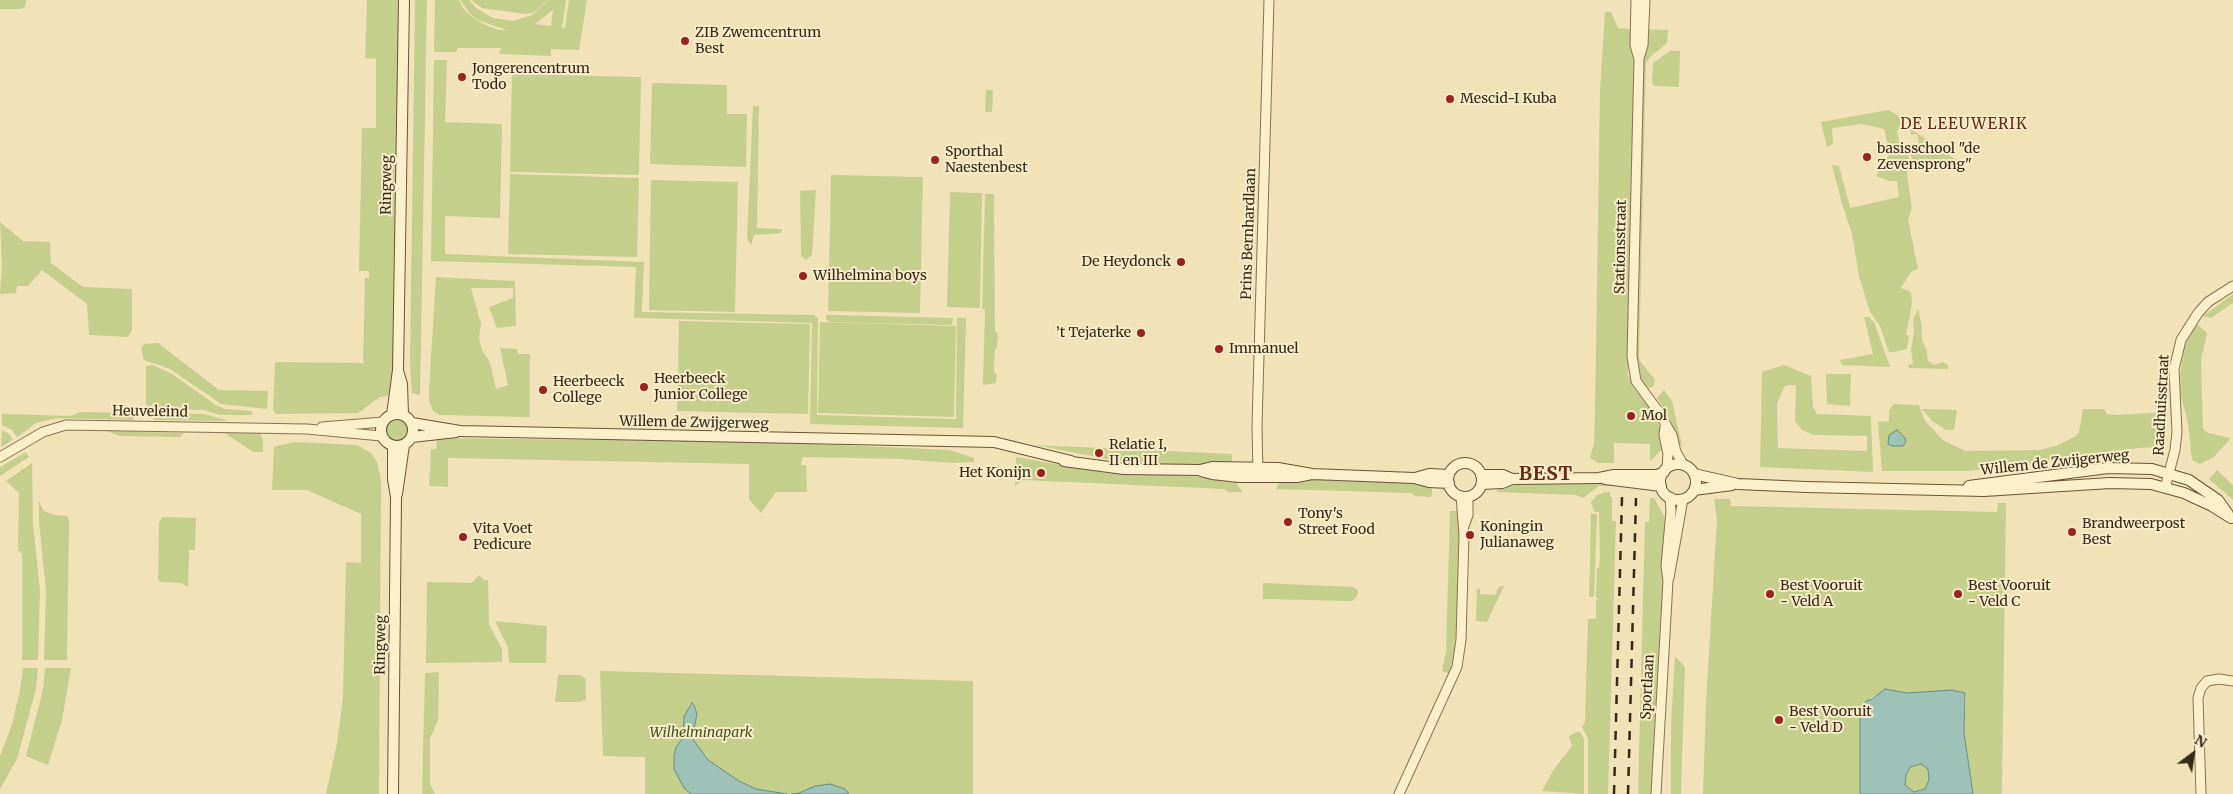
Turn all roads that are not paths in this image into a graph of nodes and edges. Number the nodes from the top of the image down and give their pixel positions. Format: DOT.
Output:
graph roads {
  1 [pos="404,0"];
  2 [pos="1269,0"];
  3 [pos="1636,0"];
  4 [pos="1645,0"];
  5 [pos="1639,59"];
  6 [pos="2233,286"];
  7 [pos="398,370"];
  8 [pos="392,415"];
  9 [pos="403,415"];
  10 [pos="383,422"];
  11 [pos="412,423"];
  12 [pos="1665,426"];
  13 [pos="307,429"];
  14 [pos="460,431"];
  15 [pos="381,436"];
  16 [pos="412,437"];
  17 [pos="404,445"];
  18 [pos="393,446"];
  19 [pos="0,457"];
  20 [pos="1683,464"];
  21 [pos="1665,470"];
  22 [pos="1258,473"];
  23 [pos="2170,473"];
  24 [pos="1694,474"];
  25 [pos="1599,478"];
  26 [pos="1449,479"];
  27 [pos="1482,479"];
  28 [pos="1738,484"];
  29 [pos="1662,486"];
  30 [pos="2165,488"];
  31 [pos="1694,490"];
  32 [pos="1956,490"];
  33 [pos="396,497"];
  34 [pos="1465,497"];
  35 [pos="1670,497"];
  36 [pos="1683,499"];
  37 [pos="2232,519"];
  38 [pos="1668,580"];
  39 [pos="2233,681"];
  40 [pos="393,794"];
  41 [pos="1399,794"];
  42 [pos="1656,794"];
  43 [pos="2201,794"];
  1 -- 7 [label="main road, Ringweg"];
  2 -- 22 [label="street, Prins Bernhardlaan"];
  3 -- 5 [label="street, Stationsstraat"];
  4 -- 5 [label="street, Stationsstraat"];
  5 -- 12 [label="street, Stationsstraat"];
  6 -- 23 [label="street, Raadhuisstraat"];
  7 -- 8 [label="main road, Ringweg"];
  7 -- 9 [label="main road, Ringweg"];
  8 -- 9 [label="main road"];
  8 -- 10 [label="main road"];
  9 -- 11 [label="main road"];
  10 -- 13 [label="street, Heuveleind"];
  10 -- 15 [label="main road"];
  11 -- 14 [label="main road, Willem de Zwijgerweg"];
  11 -- 16 [label="main road"];
  12 -- 20 [label="street, Stationsstraat"];
  12 -- 21 [label="street, Stationsstraat"];
  13 -- 15 [label="street, Heuveleind"];
  13 -- 19 [label="street, Heuveleind"];
  14 -- 16 [label="main road, Willem de Zwijgerweg"];
  14 -- 22 [label="main road, Willem de Zwijgerweg"];
  15 -- 18 [label="main road"];
  16 -- 17 [label="main road"];
  17 -- 18 [label="main road"];
  17 -- 33 [label="main road, Ringweg"];
  18 -- 33 [label="main road, Ringweg"];
  20 -- 21 [label="main road"];
  20 -- 24 [label="main road"];
  21 -- 25 [label="main road"];
  21 -- 29 [label="main road"];
  22 -- 26 [label="main road, Willem de Zwijgerweg"];
  23 -- 30 [label="street, Raadhuisstraat"];
  23 -- 32 [label="main road, Willem de Zwijgerweg"];
  23 -- 37 [label="main road, Willem de Zwijgerweg"];
  24 -- 28 [label="main road, Willem de Zwijgerweg"];
  24 -- 31 [label="main road"];
  25 -- 27 [label="main road"];
  25 -- 29 [label="main road"];
  26 -- 27 [label="main road"];
  26 -- 34 [label="main road"];
  27 -- 34 [label="main road"];
  28 -- 31 [label="main road, Willem de Zwijgerweg"];
  28 -- 32 [label="main road, Willem de Zwijgerweg"];
  29 -- 35 [label="main road"];
  30 -- 32 [label="main road, Willem de Zwijgerweg"];
  30 -- 37 [label="main road, Willem de Zwijgerweg"];
  31 -- 36 [label="main road"];
  33 -- 40 [label="main road, Ringweg"];
  34 -- 41 [label="street"];
  35 -- 36 [label="main road"];
  35 -- 38 [label="street, Sportlaan"];
  36 -- 38 [label="street, Sportlaan"];
  38 -- 42 [label="street, Sportlaan"];
  39 -- 43 [label="street"];
}
